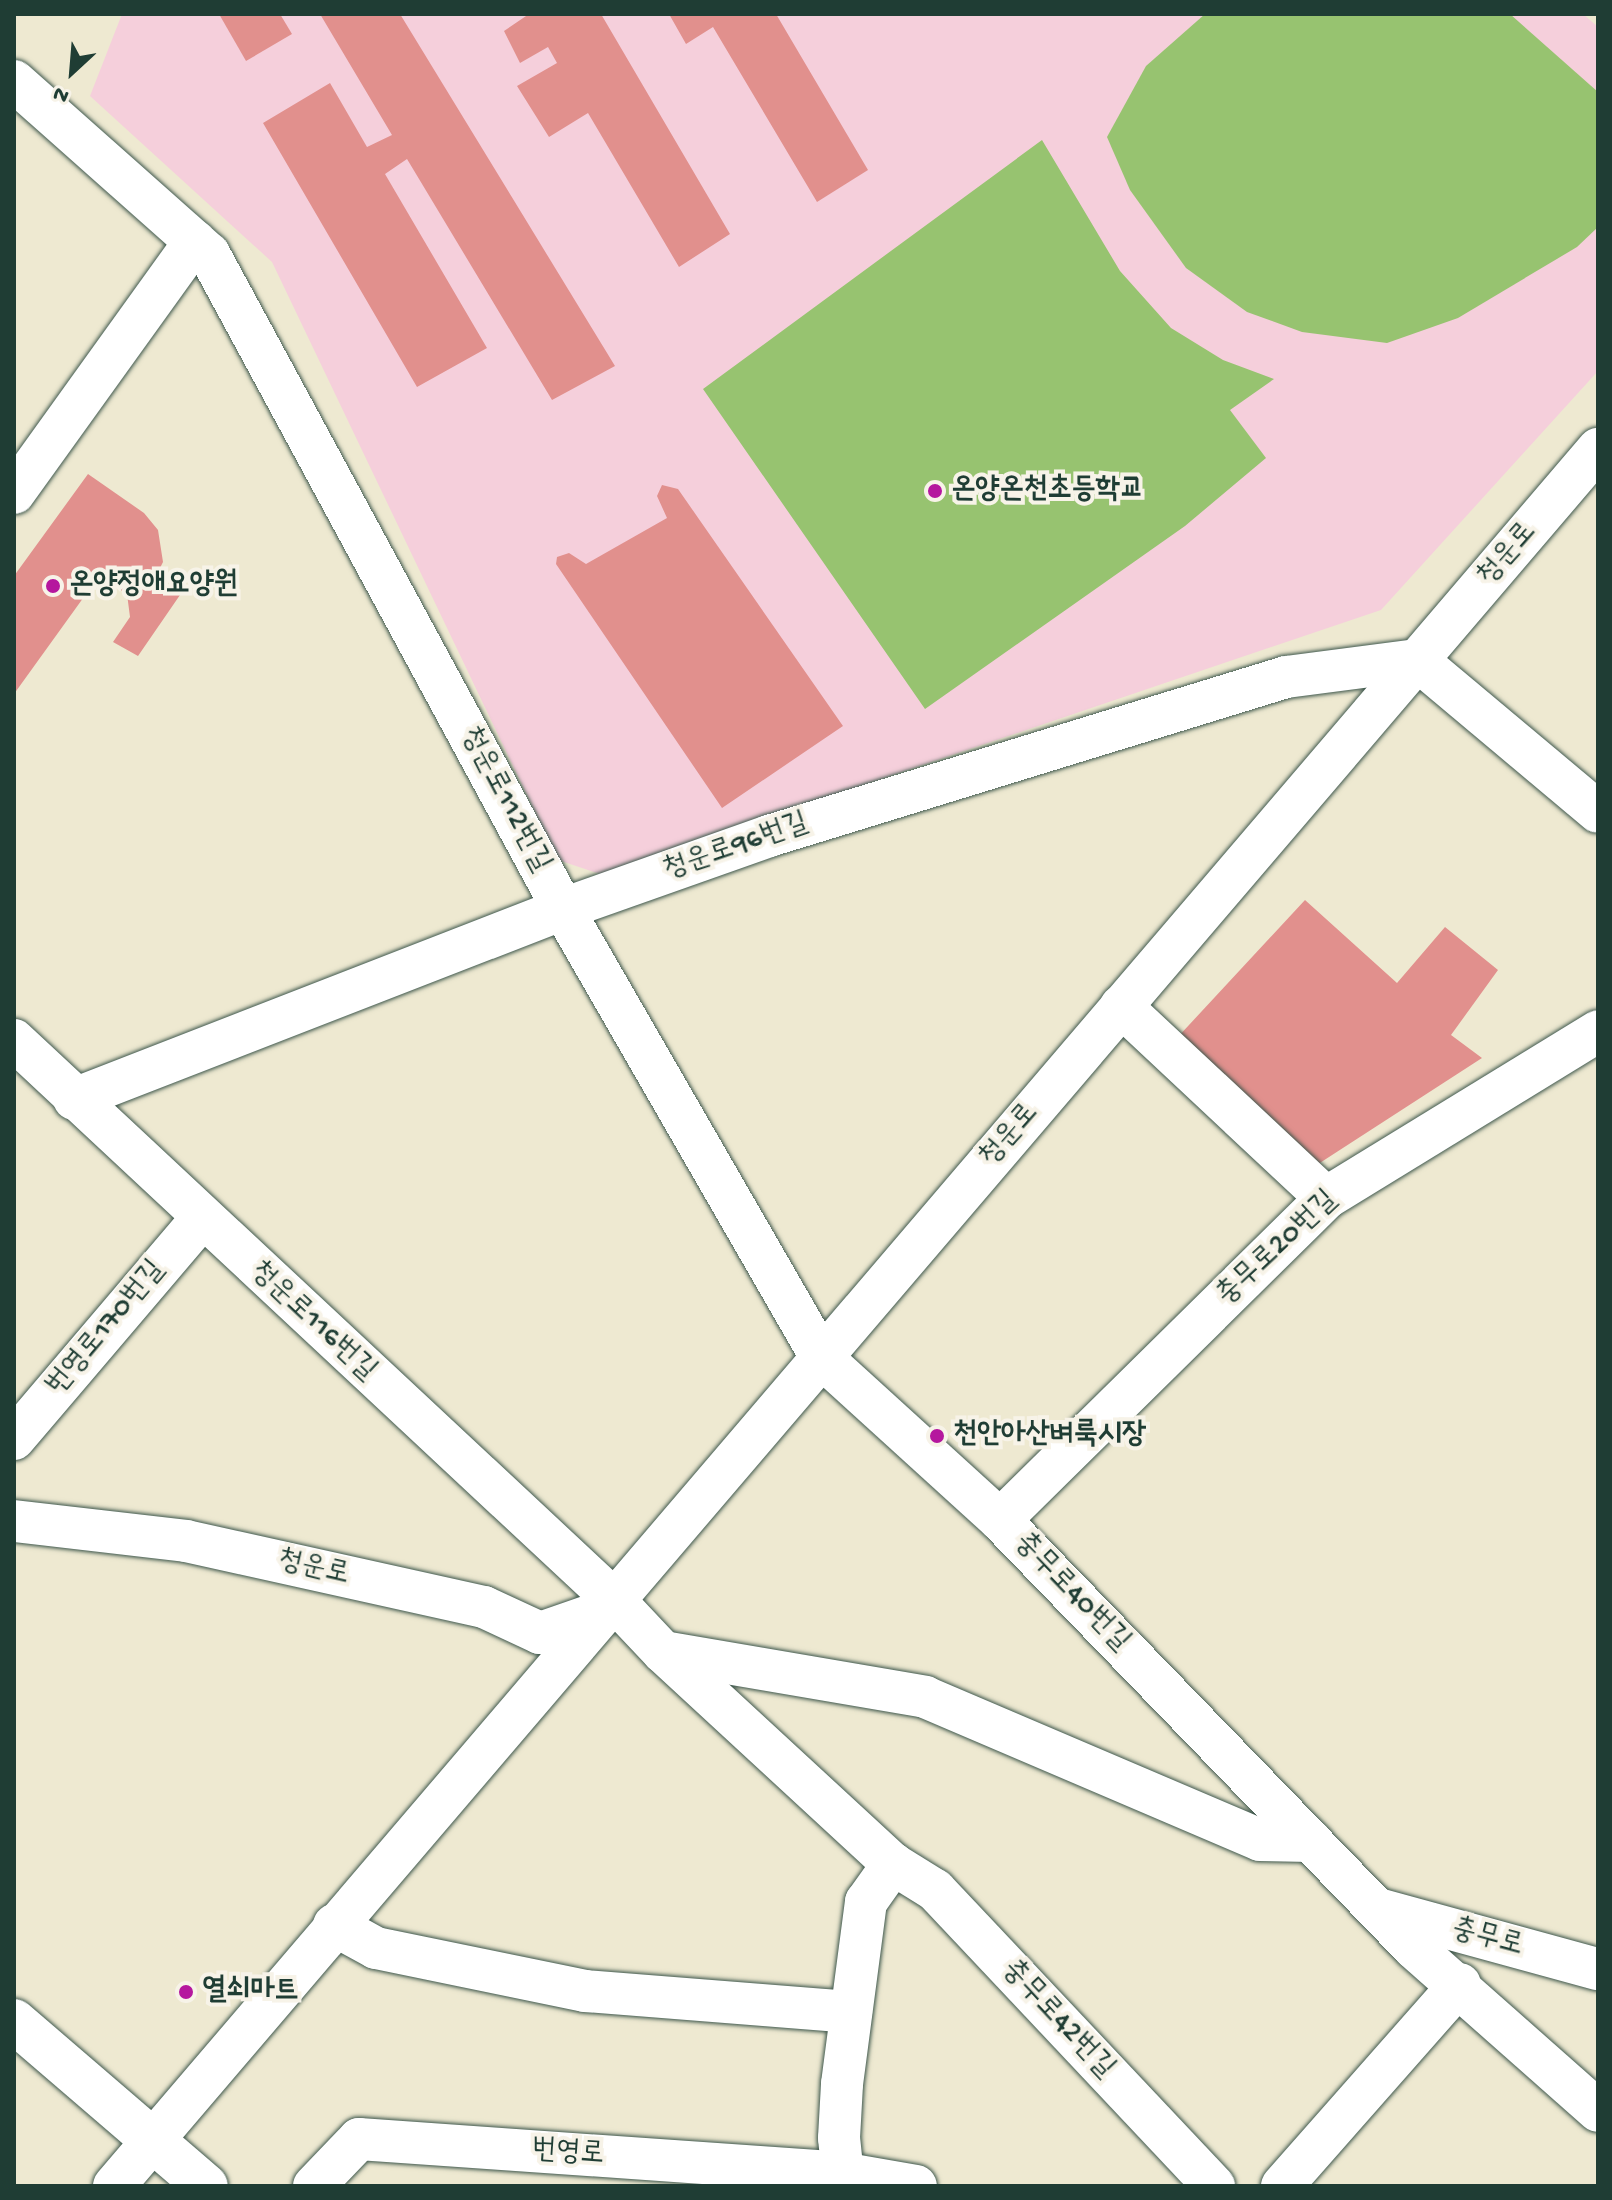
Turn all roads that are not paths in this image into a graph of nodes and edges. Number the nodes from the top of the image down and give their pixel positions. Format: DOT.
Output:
graph roads {
  1 [pos="14,81"];
  2 [pos="195,241"];
  3 [pos="1598,449"];
  4 [pos="14,493"];
  5 [pos="1417,660"];
  6 [pos="1598,812"];
  7 [pos="563,909"];
  8 [pos="1121,1006"];
  9 [pos="1598,1031"];
  10 [pos="14,1040"];
  11 [pos="74,1099"];
  12 [pos="1326,1198"];
  13 [pos="201,1219"];
  14 [pos="821,1357"];
  15 [pos="14,1439"];
  16 [pos="1000,1520"];
  17 [pos="14,1521"];
  18 [pos="608,1605"];
  19 [pos="663,1652"];
  20 [pos="1311,1841"];
  21 [pos="893,1864"];
  22 [pos="1377,1909"];
  23 [pos="334,1925"];
  24 [pos="1598,1969"];
  25 [pos="1460,1984"];
  26 [pos="851,2012"];
  27 [pos="14,2021"];
  28 [pos="1598,2111"];
  29 [pos="152,2138"];
  30 [pos="843,2180"];
  31 [pos="1207,2184"];
  32 [pos="114,2186"];
  33 [pos="206,2186"];
  34 [pos="314,2186"];
  35 [pos="916,2186"];
  36 [pos="1282,2186"];
  1 -- 2 [label="street, 청운로112번길"];
  2 -- 4 [label="street"];
  2 -- 7 [label="street, 청운로112번길"];
  3 -- 5 [label="street, 청운로"];
  5 -- 6 [label="street"];
  5 -- 7 [label="street, 청운로96번길"];
  5 -- 8 [label="street, 청운로"];
  7 -- 11 [label="street, 청운로96번길"];
  7 -- 14 [label="street, 청운로112번길"];
  8 -- 12 [label="street"];
  8 -- 14 [label="street, 청운로"];
  9 -- 12 [label="street, 충무로20번길"];
  10 -- 11 [label="street, 청운로116번길"];
  11 -- 13 [label="street, 청운로116번길"];
  12 -- 16 [label="street, 충무로20번길"];
  13 -- 15 [label="street, 번영로170번길"];
  13 -- 18 [label="street, 청운로116번길"];
  14 -- 16 [label="street, 충무로40번길"];
  14 -- 18 [label="street, 청운로"];
  16 -- 20 [label="street, 충무로40번길"];
  17 -- 18 [label="street, 청운로"];
  18 -- 19 [label="street, 충무로42번길"];
  18 -- 23 [label="street, 청운로"];
  19 -- 20 [label="street"];
  19 -- 21 [label="street, 충무로42번길"];
  20 -- 22 [label="street, 충무로40번길"];
  21 -- 26 [label="street"];
  21 -- 31 [label="street, 충무로42번길"];
  22 -- 24 [label="street, 충무로"];
  22 -- 25 [label="street, 충무로40번길"];
  23 -- 26 [label="street"];
  23 -- 29 [label="street, 청운로"];
  25 -- 28 [label="street, 충무로40번길"];
  25 -- 36 [label="street"];
  26 -- 30 [label="street"];
  27 -- 29 [label="street"];
  29 -- 32 [label="street, 청운로"];
  29 -- 33 [label="street"];
  30 -- 34 [label="street, 번영로"];
  30 -- 35 [label="street"];
}
